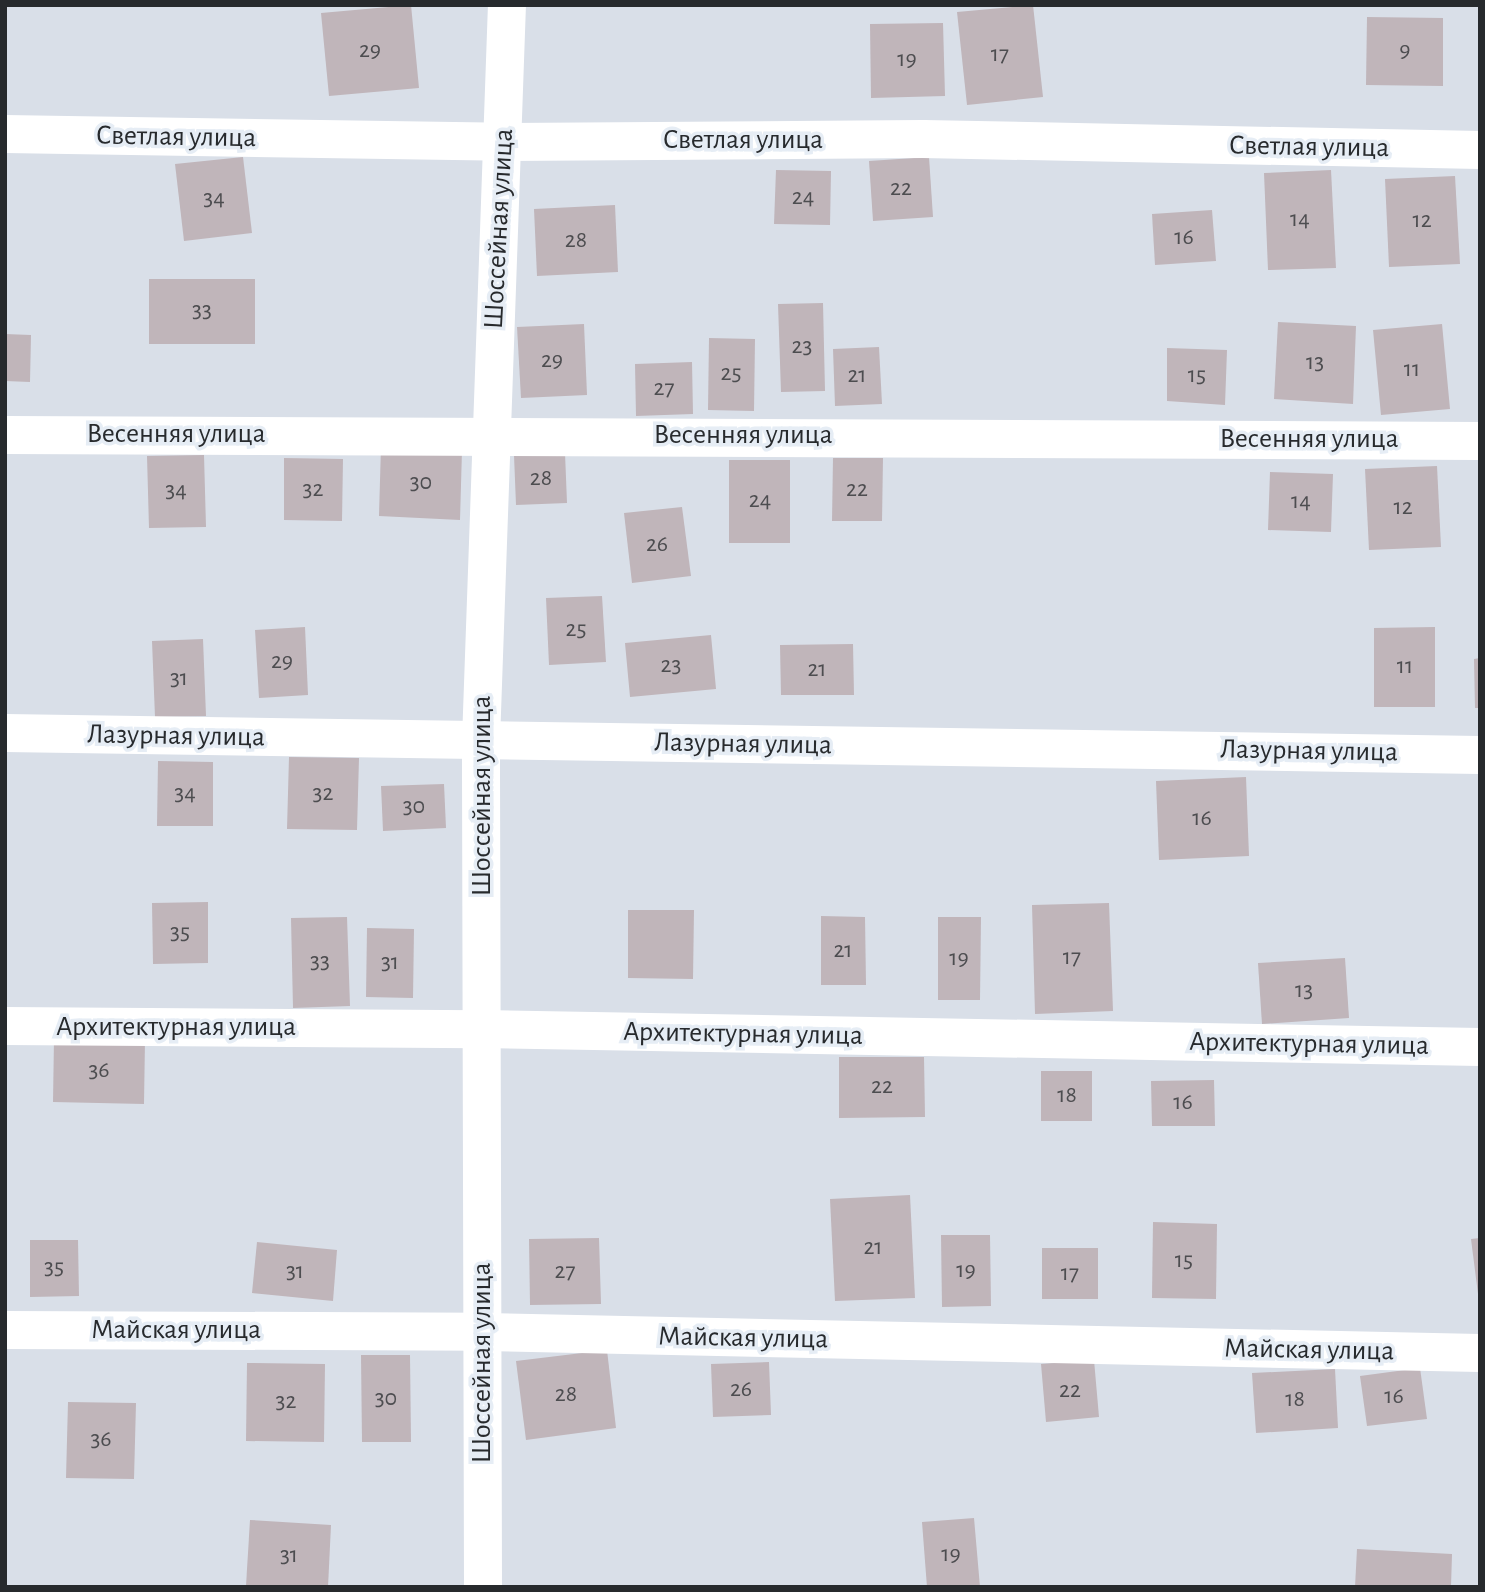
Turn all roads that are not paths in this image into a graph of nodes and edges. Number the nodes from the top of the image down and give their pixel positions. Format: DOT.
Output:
graph roads {
  1 [pos="507,5"];
  2 [pos="5,134"];
  3 [pos="504,142"];
  4 [pos="1480,150"];
  5 [pos="488,433"];
  6 [pos="5,435"];
  7 [pos="1480,440"];
  8 [pos="5,733"];
  9 [pos="481,741"];
  10 [pos="1480,755"];
  11 [pos="5,1026"];
  12 [pos="481,1029"];
  13 [pos="1480,1047"];
  14 [pos="5,1330"];
  15 [pos="482,1332"];
  16 [pos="1480,1353"];
  17 [pos="483,1587"];
  1 -- 3 [label="street, Шоссейная улица"];
  2 -- 3 [label="street, Светлая улица"];
  3 -- 4 [label="street, Светлая улица"];
  3 -- 5 [label="street, Шоссейная улица"];
  5 -- 6 [label="street, Весенняя улица"];
  5 -- 7 [label="street, Весенняя улица"];
  5 -- 9 [label="street, Шоссейная улица"];
  8 -- 9 [label="street, Лазурная улица"];
  9 -- 10 [label="street, Лазурная улица"];
  9 -- 12 [label="street, Шоссейная улица"];
  11 -- 12 [label="street, Архитектурная улица"];
  12 -- 13 [label="street, Архитектурная улица"];
  12 -- 15 [label="street, Шоссейная улица"];
  14 -- 15 [label="street, Майская улица"];
  15 -- 16 [label="street, Майская улица"];
  15 -- 17 [label="street, Шоссейная улица"];
}
